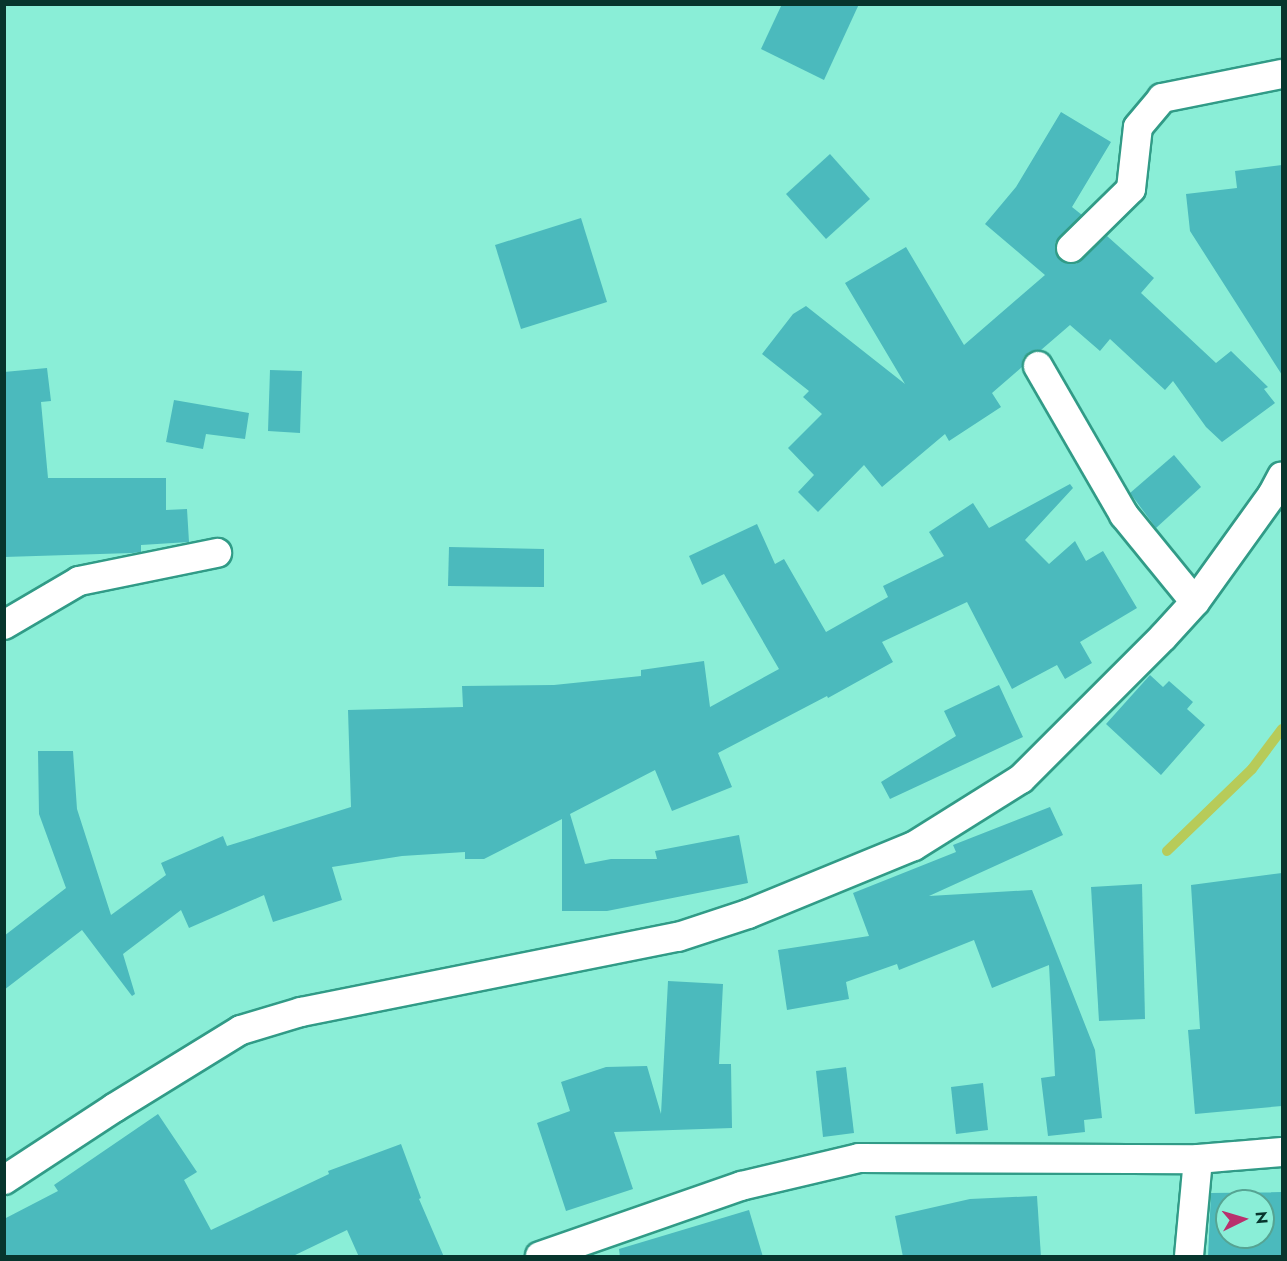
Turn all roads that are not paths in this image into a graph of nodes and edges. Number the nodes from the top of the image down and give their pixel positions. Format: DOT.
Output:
graph roads {
  1 [pos="1282,74"];
  2 [pos="1071,248"];
  3 [pos="1038,366"];
  4 [pos="1282,476"];
  5 [pos="217,553"];
  6 [pos="1195,603"];
  7 [pos="4,625"];
  8 [pos="1282,1152"];
  9 [pos="1198,1159"];
  10 [pos="4,1180"];
  11 [pos="593,1248"];
  12 [pos="540,1257"];
  13 [pos="1189,1257"];
  1 -- 2 [label="street"];
  3 -- 6 [label="street"];
  4 -- 6 [label="street"];
  5 -- 7 [label="street"];
  6 -- 10 [label="street"];
  8 -- 9 [label="street"];
  9 -- 11 [label="street"];
  9 -- 13 [label="street"];
  11 -- 12 [label="street"];
}
